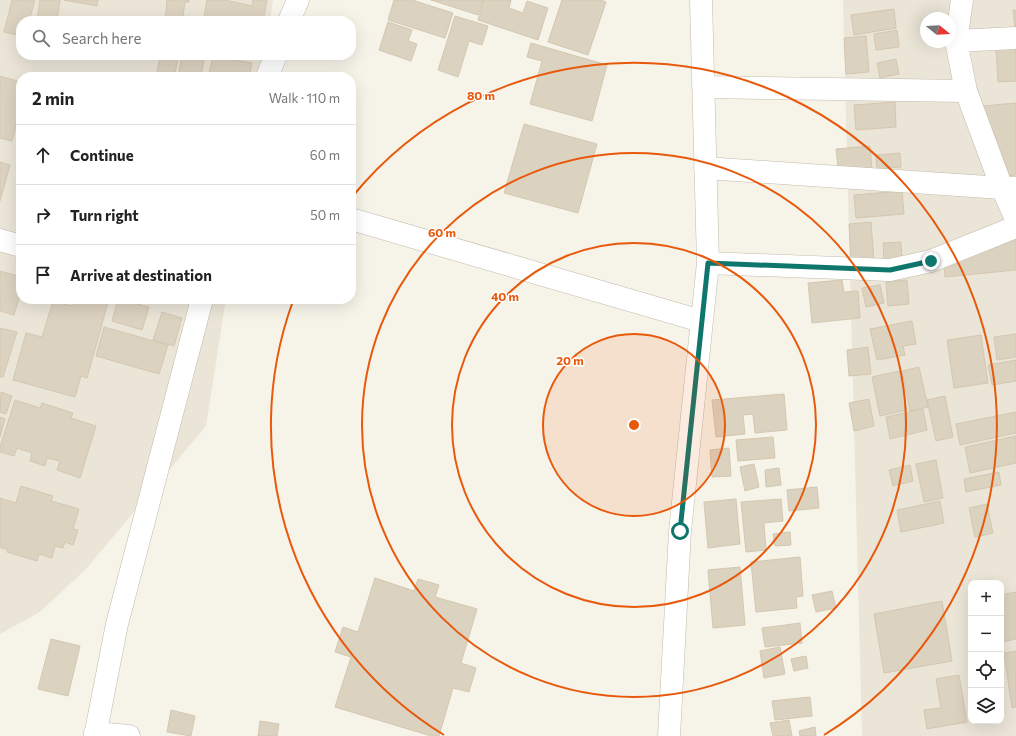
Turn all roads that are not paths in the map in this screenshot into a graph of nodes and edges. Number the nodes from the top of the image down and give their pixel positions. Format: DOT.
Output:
graph roads {
  1 [pos="298,0"];
  2 [pos="701,0"];
  3 [pos="962,0"];
  4 [pos="292,16"];
  5 [pos="1016,38"];
  6 [pos="956,41"];
  7 [pos="274,60"];
  8 [pos="269,72"];
  9 [pos="704,88"];
  10 [pos="966,91"];
  11 [pos="705,168"];
  12 [pos="1009,188"];
  13 [pos="1016,219"];
  14 [pos="356,220"];
  15 [pos="1016,227"];
  16 [pos="0,240"];
  17 [pos="16,245"];
  18 [pos="708,263"];
  19 [pos="201,304"];
  20 [pos="702,321"];
  21 [pos="95,735"];
  22 [pos="129,736"];
  23 [pos="669,736"];
  1 -- 4 [label="street"];
  2 -- 9 [label="street"];
  3 -- 6 [label="street"];
  5 -- 6 [label="street"];
  6 -- 10 [label="street"];
  7 -- 8 [label="street"];
  9 -- 10 [label="street"];
  9 -- 11 [label="street"];
  10 -- 12 [label="street"];
  11 -- 12 [label="street"];
  11 -- 18 [label="street"];
  12 -- 13 [label="street"];
  14 -- 20 [label="street"];
  15 -- 18 [label="street"];
  16 -- 17 [label="street"];
  18 -- 20 [label="street"];
  19 -- 21 [label="street"];
  20 -- 23 [label="street"];
  21 -- 22 [label="street"];
}
